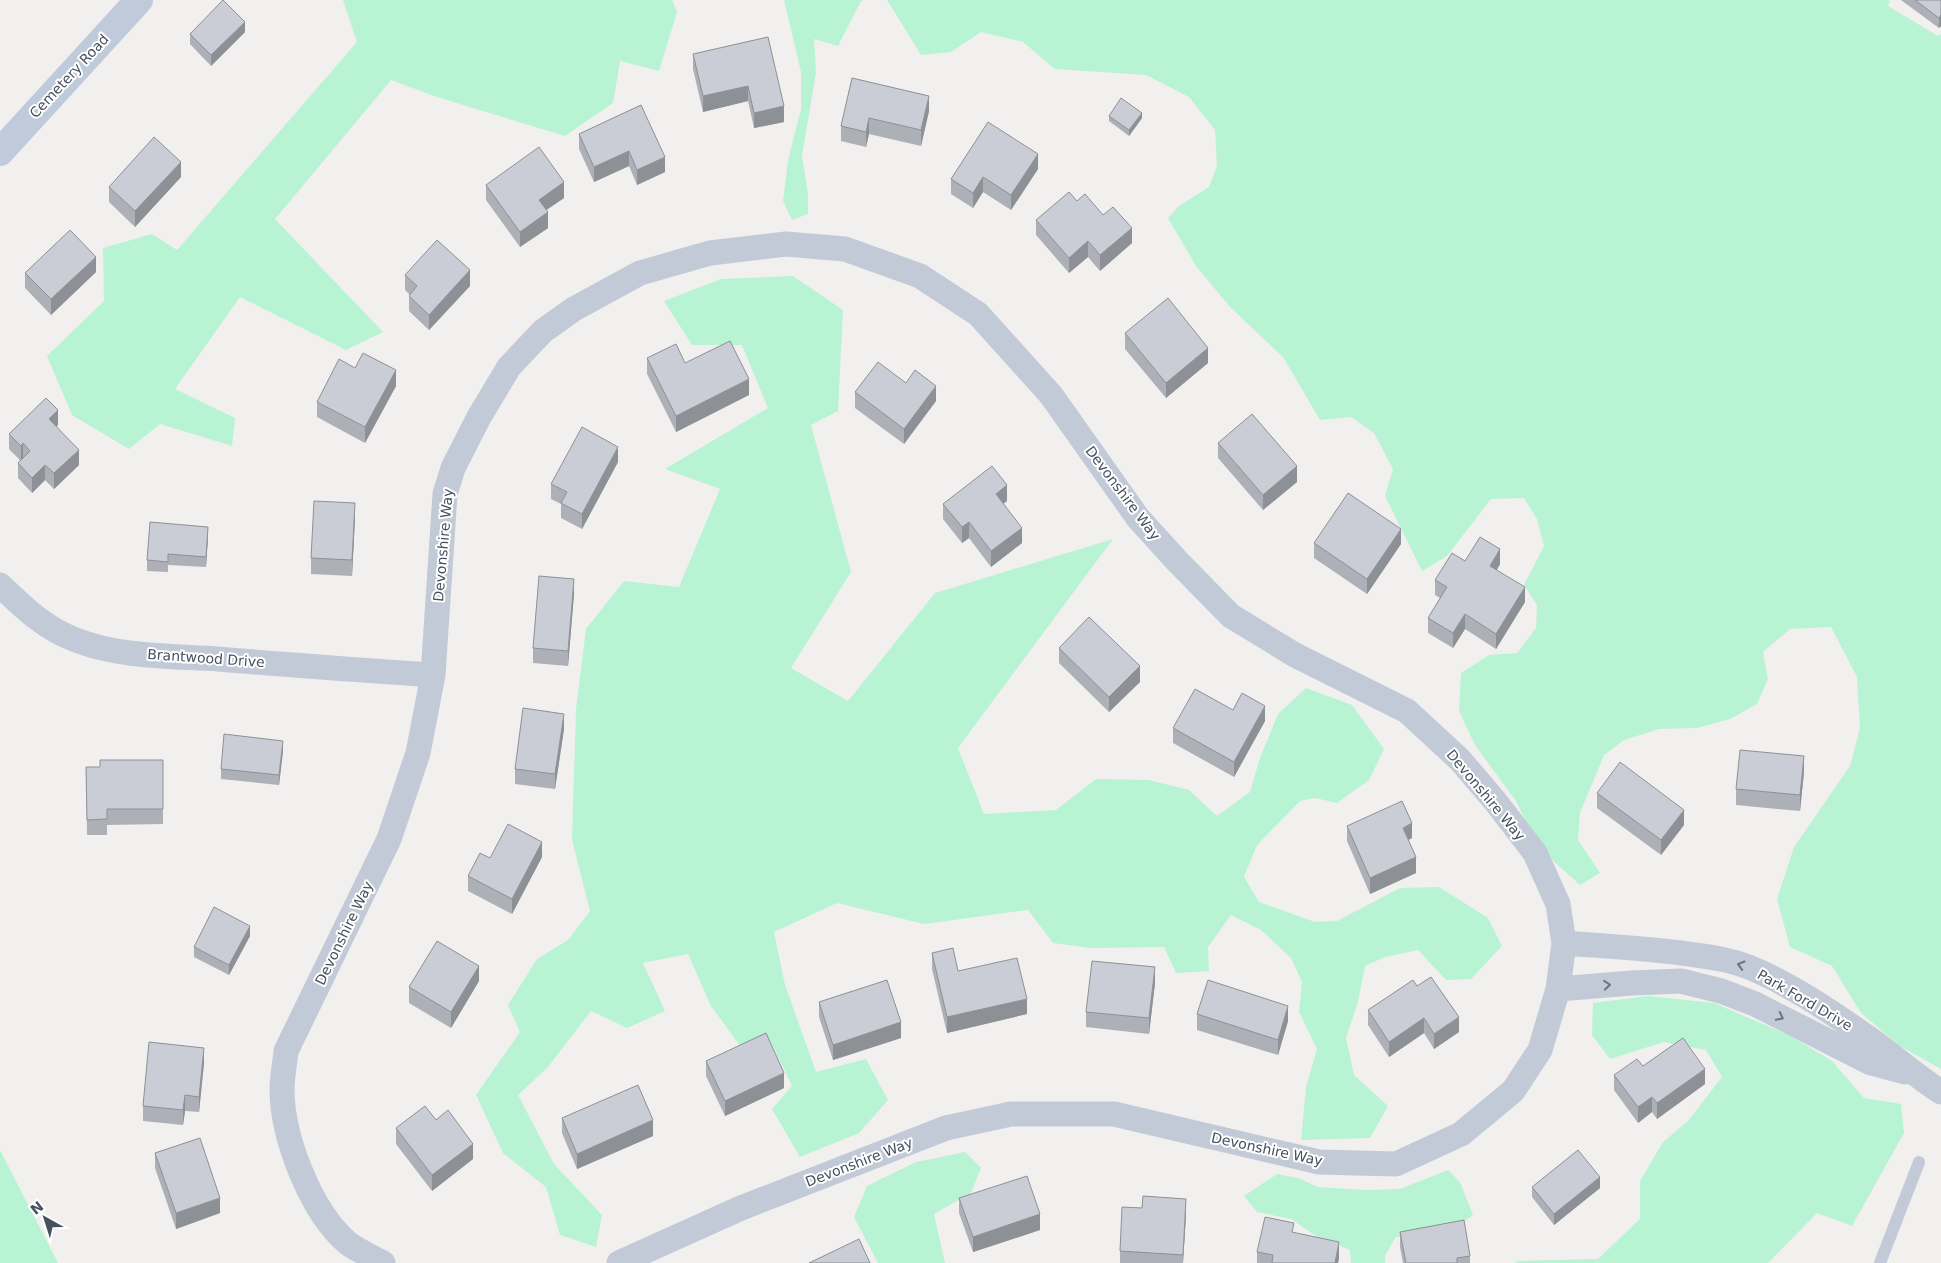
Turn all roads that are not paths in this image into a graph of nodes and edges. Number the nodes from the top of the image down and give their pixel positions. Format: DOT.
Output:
graph roads {
  1 [pos="139,0"];
  2 [pos="0,152"];
  3 [pos="0,585"];
  4 [pos="433,675"];
  5 [pos="1564,942"];
  6 [pos="1558,990"];
  7 [pos="1914,1075"];
  8 [pos="1941,1092"];
  9 [pos="1919,1162"];
  10 [pos="382,1263"];
  11 [pos="619,1263"];
  12 [pos="1880,1263"];
  1 -- 2 [label="street, Cemetery Road"];
  3 -- 4 [label="street, Brantwood Drive"];
  4 -- 5 [label="street, Devonshire Way"];
  4 -- 10 [label="street, Devonshire Way"];
  5 -- 6 [label="street, Devonshire Way"];
  7 -- 5 [label="street, Park Ford Drive, one-way"];
  6 -- 7 [label="street, Park Ford Drive, one-way"];
  6 -- 11 [label="street, Devonshire Way"];
  7 -- 8 [label="street, Park Ford Drive"];
  9 -- 12 [label="lane"];
}
